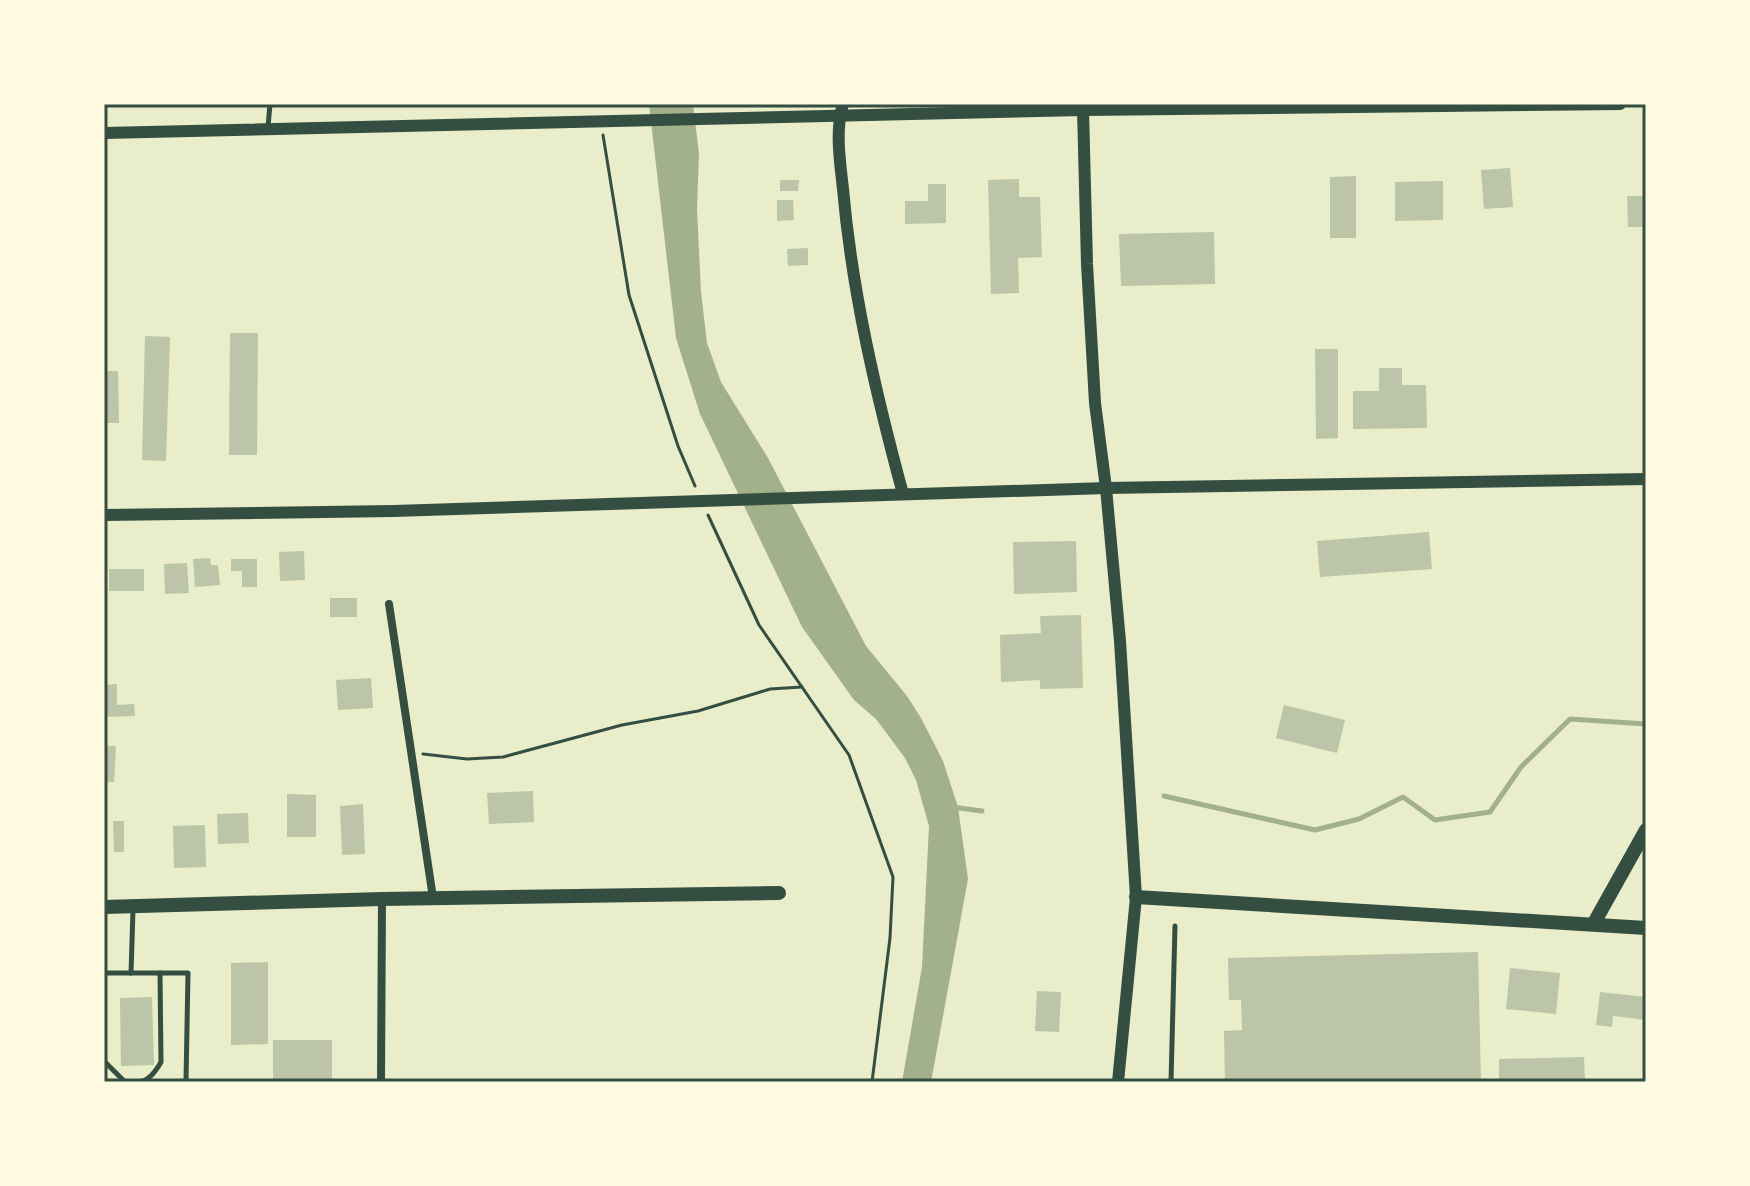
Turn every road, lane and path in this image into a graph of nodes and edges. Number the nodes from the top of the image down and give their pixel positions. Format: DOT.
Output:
graph roads {
  1 [pos="270,104"];
  2 [pos="1620,104"];
  3 [pos="841,109"];
  4 [pos="1083,110"];
  5 [pos="268,130"];
  6 [pos="602,131"];
  7 [pos="104,133"];
  8 [pos="1646,479"];
  9 [pos="696,487"];
  10 [pos="1106,488"];
  11 [pos="903,494"];
  12 [pos="708,514"];
  13 [pos="104,515"];
  14 [pos="389,604"];
  15 [pos="802,687"];
  16 [pos="412,754"];
  17 [pos="1646,830"];
  18 [pos="779,893"];
  19 [pos="1136,897"];
  20 [pos="433,898"];
  21 [pos="382,899"];
  22 [pos="133,906"];
  23 [pos="104,907"];
  24 [pos="1594,923"];
  25 [pos="1175,926"];
  26 [pos="1646,928"];
  27 [pos="104,973"];
  28 [pos="131,973"];
  29 [pos="160,973"];
  30 [pos="104,1061"];
  31 [pos="125,1082"];
  32 [pos="139,1082"];
  33 [pos="186,1082"];
  34 [pos="381,1082"];
  35 [pos="872,1082"];
  36 [pos="1118,1082"];
  37 [pos="1171,1082"];
  1 -- 5 [label="lane"];
  2 -- 4 [label="street"];
  3 -- 4 [label="street"];
  3 -- 5 [label="street"];
  3 -- 11 [label="street"];
  4 -- 10 [label="street"];
  5 -- 7 [label="street"];
  6 -- 9 [label="path"];
  8 -- 10 [label="street"];
  10 -- 11 [label="street"];
  10 -- 19 [label="street"];
  11 -- 13 [label="street"];
  12 -- 15 [label="path"];
  14 -- 16 [label="street"];
  15 -- 16 [label="path"];
  15 -- 35 [label="path"];
  16 -- 20 [label="street"];
  17 -- 24 [label="main road"];
  18 -- 20 [label="main road"];
  19 -- 24 [label="main road"];
  19 -- 36 [label="street"];
  20 -- 21 [label="main road"];
  21 -- 22 [label="main road"];
  21 -- 34 [label="street"];
  22 -- 23 [label="main road"];
  22 -- 28 [label="lane"];
  24 -- 26 [label="main road"];
  25 -- 37 [label="lane"];
  27 -- 28 [label="lane"];
  28 -- 29 [label="lane"];
  29 -- 32 [label="lane"];
  29 -- 33 [label="lane"];
  30 -- 31 [label="lane"];
}
